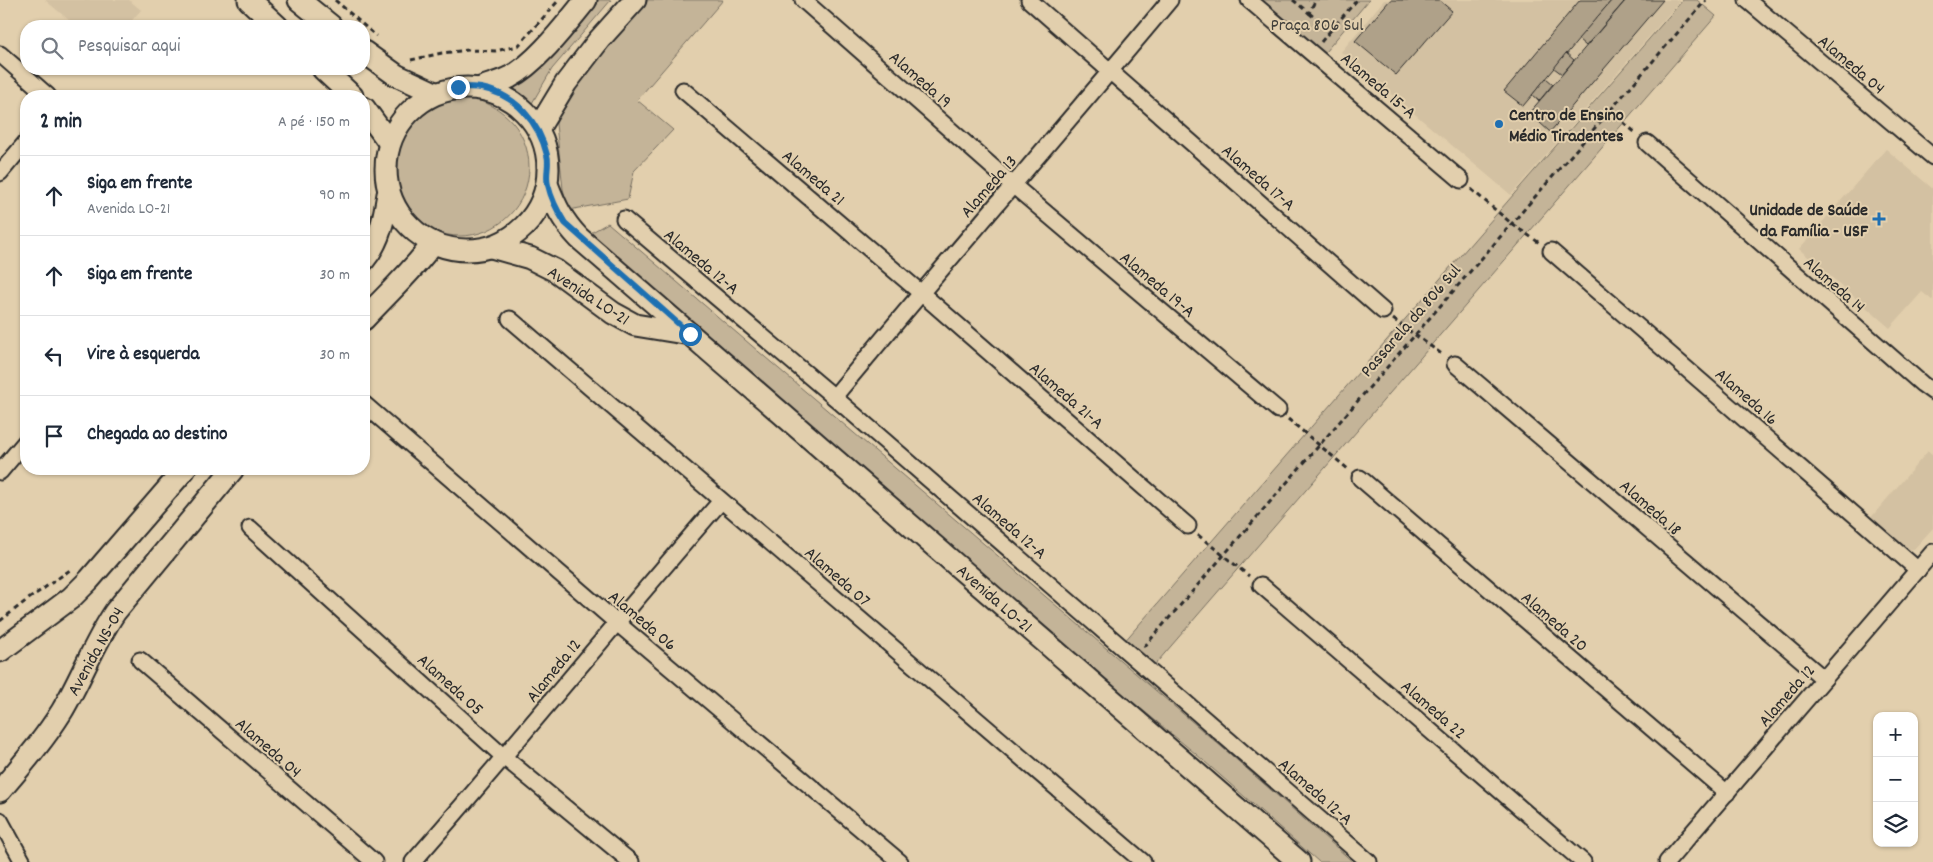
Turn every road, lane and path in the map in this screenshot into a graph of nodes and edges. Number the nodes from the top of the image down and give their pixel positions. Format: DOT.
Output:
graph roads {
  1 [pos="249,0"];
  2 [pos="299,0"];
  3 [pos="335,0"];
  4 [pos="559,0"];
  5 [pos="586,0"];
  6 [pos="635,0"];
  7 [pos="803,0"];
  8 [pos="1029,0"];
  9 [pos="1170,0"];
  10 [pos="1249,0"];
  11 [pos="1293,0"];
  12 [pos="1357,0"];
  13 [pos="1706,0"];
  14 [pos="1747,0"];
  15 [pos="1315,1"];
  16 [pos="1309,14"];
  17 [pos="271,20"];
  18 [pos="324,20"];
  19 [pos="351,20"];
  20 [pos="371,45"];
  21 [pos="0,54"];
  22 [pos="403,58"];
  23 [pos="20,72"];
  24 [pos="1110,72"];
  25 [pos="24,75"];
  26 [pos="329,75"];
  27 [pos="481,88"];
  28 [pos="41,90"];
  29 [pos="346,90"];
  30 [pos="682,90"];
  31 [pos="435,93"];
  32 [pos="1610,111"];
  33 [pos="370,116"];
  34 [pos="538,130"];
  35 [pos="389,142"];
  36 [pos="1647,143"];
  37 [pos="20,149"];
  38 [pos="1933,157"];
  39 [pos="0,173"];
  40 [pos="1461,180"];
  41 [pos="547,184"];
  42 [pos="1014,186"];
  43 [pos="388,194"];
  44 [pos="624,220"];
  45 [pos="1512,224"];
  46 [pos="433,244"];
  47 [pos="491,248"];
  48 [pos="370,251"];
  49 [pos="1551,251"];
  50 [pos="921,292"];
  51 [pos="1383,311"];
  52 [pos="370,312"];
  53 [pos="510,319"];
  54 [pos="690,334"];
  55 [pos="1415,335"];
  56 [pos="1455,364"];
  57 [pos="1933,392"];
  58 [pos="834,397"];
  59 [pos="370,409"];
  60 [pos="1278,410"];
  61 [pos="1319,446"];
  62 [pos="20,448"];
  63 [pos="0,472"];
  64 [pos="180,475"];
  65 [pos="228,475"];
  66 [pos="1360,478"];
  67 [pos="721,501"];
  68 [pos="1188,526"];
  69 [pos="250,528"];
  70 [pos="1933,552"];
  71 [pos="1223,557"];
  72 [pos="73,569"];
  73 [pos="1918,570"];
  74 [pos="1260,585"];
  75 [pos="0,621"];
  76 [pos="616,622"];
  77 [pos="0,651"];
  78 [pos="1135,658"];
  79 [pos="140,660"];
  80 [pos="1824,679"];
  81 [pos="505,758"];
  82 [pos="0,791"];
  83 [pos="1726,793"];
  84 [pos="0,820"];
  85 [pos="23,862"];
  86 [pos="374,862"];
  87 [pos="413,862"];
  88 [pos="631,862"];
  89 [pos="900,862"];
  90 [pos="1144,862"];
  91 [pos="1299,862"];
  92 [pos="1369,862"];
  93 [pos="1583,862"];
  94 [pos="1667,862"];
  1 -- 17 [label="street"];
  2 -- 18 [label="street"];
  3 -- 19 [label="path"];
  4 -- 22 [label="path"];
  5 -- 27 [label="street"];
  6 -- 34 [label="street"];
  7 -- 42 [label="street, Alameda 19"];
  8 -- 24 [label="street, Alameda 17-A"];
  9 -- 24 [label="street, Alameda 13"];
  10 -- 40 [label="street, Alameda 15-A"];
  11 -- 16 [label="path"];
  12 -- 16 [label="path"];
  13 -- 32 [label="path, Passarela da 806 Sul"];
  14 -- 38 [label="street, Alameda 04"];
  15 -- 16 [label="path"];
  20 -- 31 [label="street"];
  21 -- 23 [label="street"];
  24 -- 42 [label="street, Alameda 13"];
  24 -- 51 [label="street, Alameda 17-A"];
  25 -- 28 [label="street"];
  26 -- 29 [label="street"];
  27 -- 31 [label="street"];
  27 -- 34 [label="street"];
  30 -- 50 [label="street, Alameda 21"];
  31 -- 35 [label="street"];
  32 -- 36 [label="path"];
  32 -- 45 [label="path, Passarela da 806 Sul"];
  33 -- 35 [label="street"];
  34 -- 41 [label="street"];
  35 -- 43 [label="street"];
  36 -- 57 [label="street, Alameda 14"];
  37 -- 39 [label="street"];
  40 -- 45 [label="path"];
  41 -- 47 [label="street"];
  41 -- 54 [label="street, Avenida LO-21"];
  42 -- 50 [label="street, Alameda 13"];
  42 -- 60 [label="street, Alameda 19-A"];
  43 -- 46 [label="street"];
  43 -- 48 [label="street"];
  44 -- 58 [label="street, Alameda 12-A"];
  45 -- 49 [label="path"];
  45 -- 55 [label="path, Passarela da 806 Sul"];
  46 -- 47 [label="street"];
  46 -- 52 [label="street"];
  47 -- 54 [label="street, Avenida LO-21"];
  49 -- 73 [label="street, Alameda 16"];
  50 -- 58 [label="street, Alameda 13"];
  50 -- 68 [label="street, Alameda 21-A"];
  51 -- 55 [label="path"];
  53 -- 67 [label="street, Alameda 07"];
  54 -- 91 [label="street, Avenida LO-21"];
  55 -- 56 [label="path"];
  55 -- 61 [label="path, Passarela da 806 Sul"];
  56 -- 80 [label="street, Alameda 18"];
  58 -- 78 [label="street, Alameda 12-A"];
  59 -- 76 [label="street, Alameda 06"];
  60 -- 61 [label="path"];
  61 -- 66 [label="path"];
  61 -- 71 [label="path, Passarela da 806 Sul"];
  62 -- 63 [label="street"];
  64 -- 77 [label="street"];
  65 -- 82 [label="street, Avenida NS-04"];
  66 -- 83 [label="street, Alameda 20"];
  67 -- 76 [label="street, Alameda 12"];
  67 -- 90 [label="street, Alameda 07"];
  68 -- 71 [label="path"];
  69 -- 81 [label="street, Alameda 05"];
  70 -- 73 [label="street, Alameda 12"];
  71 -- 74 [label="path"];
  71 -- 78 [label="path, Passarela da 806 Sul"];
  72 -- 75 [label="path"];
  73 -- 80 [label="street, Alameda 12"];
  74 -- 93 [label="street, Alameda 22"];
  76 -- 81 [label="street, Alameda 12"];
  76 -- 89 [label="street, Alameda 06"];
  78 -- 92 [label="street, Alameda 12-A"];
  79 -- 86 [label="street, Alameda 04"];
  80 -- 83 [label="street, Alameda 12"];
  81 -- 87 [label="street, Alameda 12"];
  81 -- 88 [label="street, Alameda 05"];
  83 -- 94 [label="street, Alameda 12"];
  84 -- 85 [label="street"];
}
